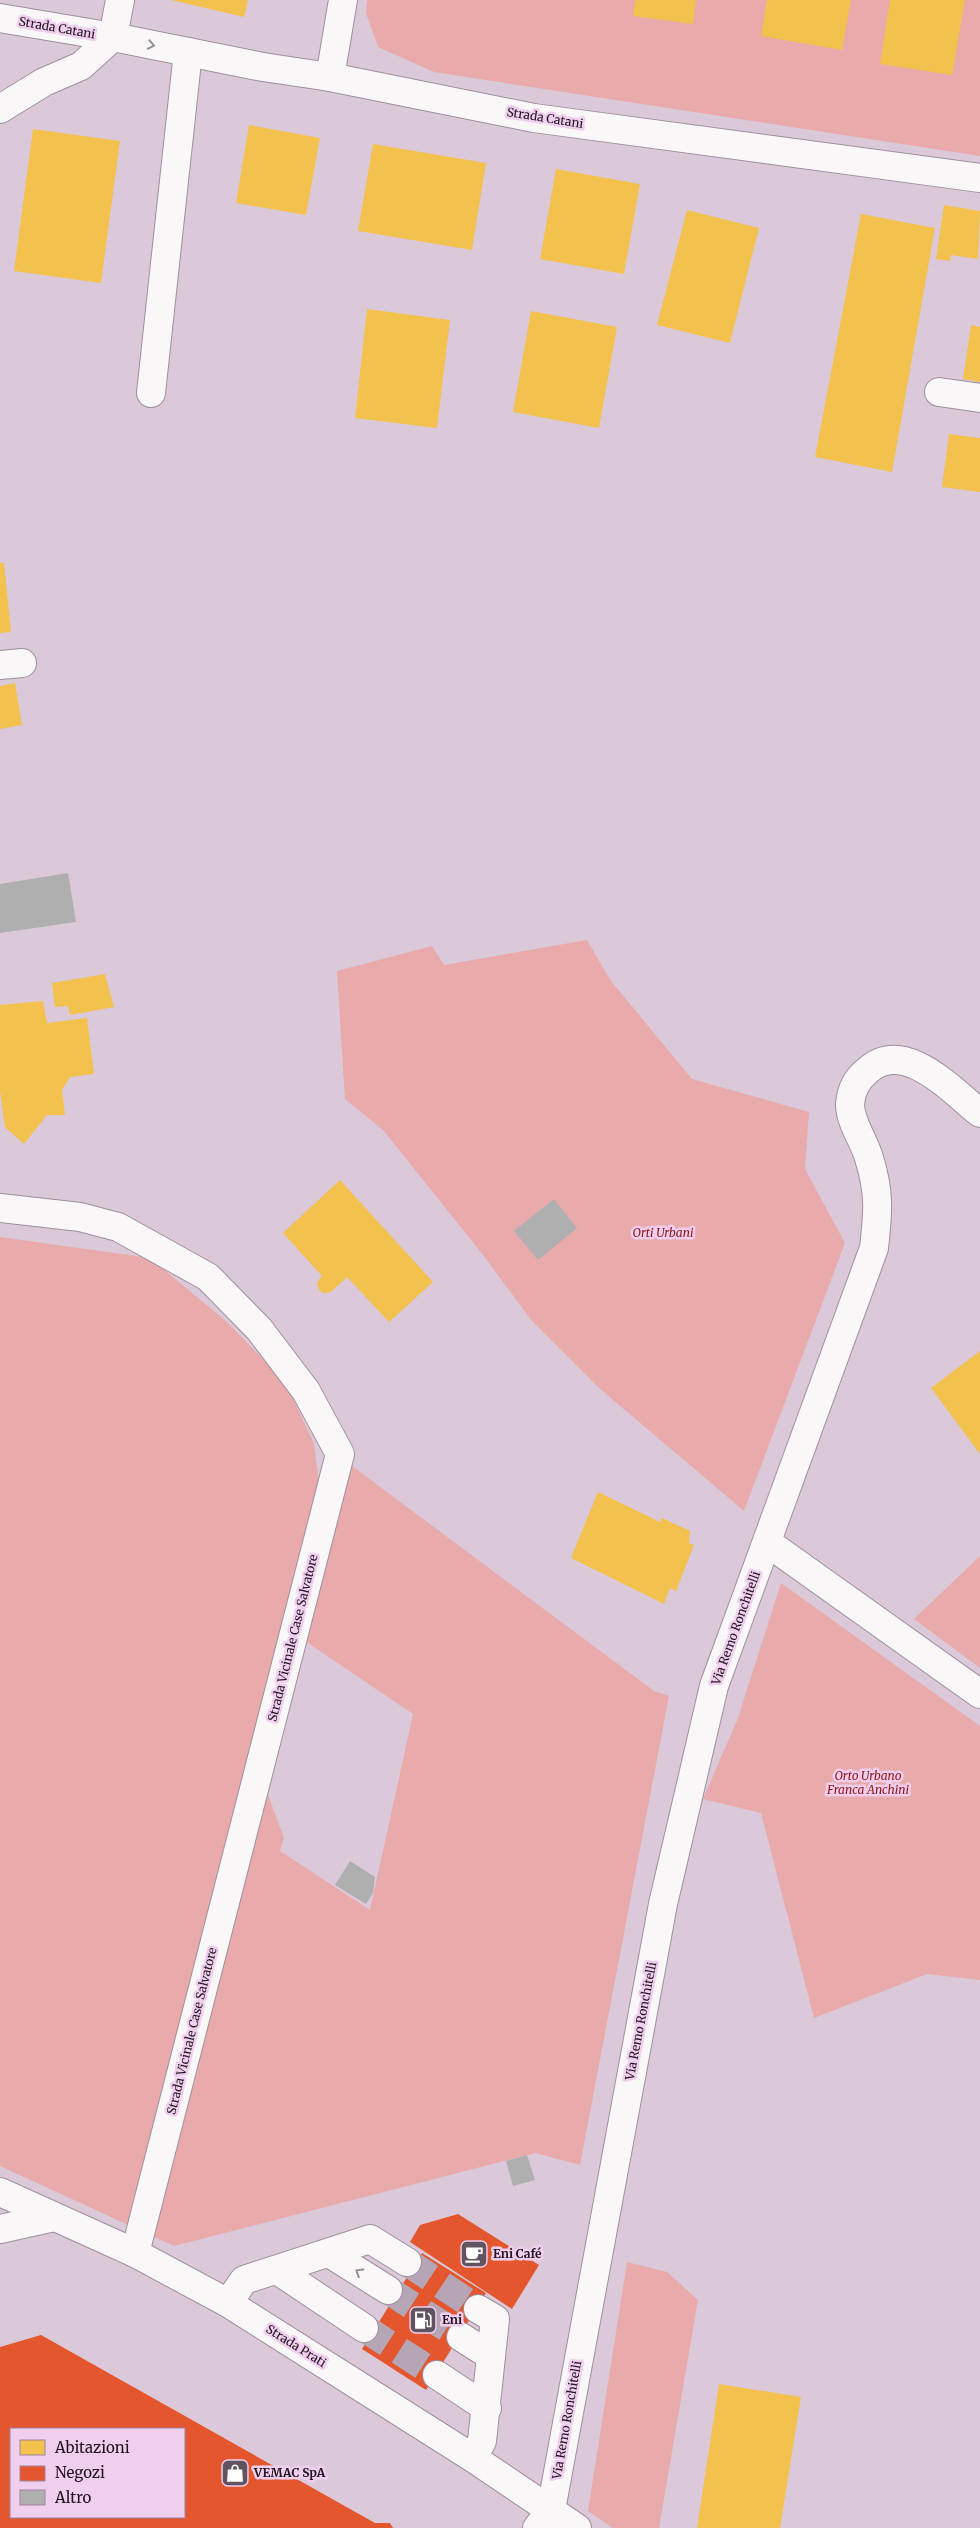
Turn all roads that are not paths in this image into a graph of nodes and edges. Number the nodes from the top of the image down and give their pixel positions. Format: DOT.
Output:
graph roads {
  1 [pos="120,0"];
  2 [pos="343,0"];
  3 [pos="0,18"];
  4 [pos="113,37"];
  5 [pos="188,52"];
  6 [pos="330,77"];
  7 [pos="0,109"];
  8 [pos="980,178"];
  9 [pos="939,392"];
  10 [pos="151,393"];
  11 [pos="980,398"];
  12 [pos="980,1114"];
  13 [pos="0,1208"];
  14 [pos="768,1543"];
  15 [pos="980,1694"];
  16 [pos="0,2192"];
  17 [pos="54,2217"];
  18 [pos="0,2229"];
  19 [pos="135,2253"];
  20 [pos="329,2253"];
  21 [pos="407,2262"];
  22 [pos="277,2270"];
  23 [pos="388,2290"];
  24 [pos="228,2303"];
  25 [pos="487,2314"];
  26 [pos="364,2328"];
  27 [pos="461,2337"];
  28 [pos="491,2356"];
  29 [pos="437,2375"];
  30 [pos="487,2408"];
  31 [pos="473,2458"];
  32 [pos="544,2519"];
  33 [pos="577,2528"];
  1 -- 4 [label="street, Strada Catani"];
  2 -- 6 [label="street"];
  3 -- 4 [label="street, Strada Catani"];
  4 -- 5 [label="street, Strada Catani, one-way"];
  4 -- 7 [label="street, Strada Catani"];
  5 -- 6 [label="street, Strada Catani"];
  5 -- 10 [label="street"];
  6 -- 8 [label="street, Strada Catani"];
  9 -- 11 [label="street"];
  12 -- 14 [label="street, Via Remo Ronchitelli"];
  13 -- 19 [label="street, Strada Vicinale Case Salvatore"];
  14 -- 15 [label="street"];
  14 -- 32 [label="street, Via Remo Ronchitelli"];
  16 -- 17 [label="street, Strada Prati"];
  17 -- 18 [label="street"];
  17 -- 19 [label="street, Strada Prati"];
  19 -- 24 [label="street, Strada Prati"];
  20 -- 21 [label="street"];
  20 -- 22 [label="street"];
  23 -- 20 [label="street, one-way"];
  22 -- 24 [label="street"];
  22 -- 26 [label="street"];
  24 -- 31 [label="street, Strada Prati"];
  25 -- 28 [label="street"];
  27 -- 28 [label="street"];
  28 -- 30 [label="street"];
  29 -- 30 [label="street"];
  30 -- 31 [label="street"];
  31 -- 32 [label="street, Strada Prati"];
  32 -- 33 [label="street, Strada Prati"];
}
